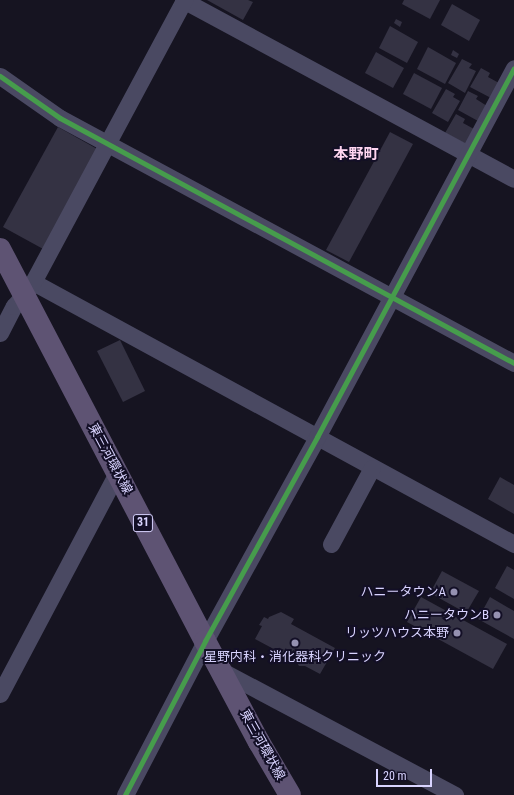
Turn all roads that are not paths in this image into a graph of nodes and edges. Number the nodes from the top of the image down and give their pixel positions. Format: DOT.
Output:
graph roads {
  1 [pos="183,0"];
  2 [pos="514,68"];
  3 [pos="0,76"];
  4 [pos="108,144"];
  5 [pos="469,155"];
  6 [pos="514,179"];
  7 [pos="0,249"];
  8 [pos="28,289"];
  9 [pos="391,296"];
  10 [pos="0,332"];
  11 [pos="514,364"];
  12 [pos="317,437"];
  13 [pos="372,468"];
  14 [pos="117,473"];
  15 [pos="330,544"];
  16 [pos="514,544"];
  17 [pos="205,641"];
  18 [pos="222,671"];
  19 [pos="0,694"];
  20 [pos="125,795"];
  21 [pos="290,795"];
  22 [pos="455,795"];
  1 -- 4 [label="street"];
  1 -- 5 [label="street"];
  2 -- 5 [label="street"];
  3 -- 4 [label="street"];
  4 -- 8 [label="street"];
  4 -- 9 [label="street"];
  5 -- 6 [label="street"];
  5 -- 9 [label="street"];
  7 -- 8 [label="main road, 東三河環状線 / 31"];
  8 -- 10 [label="street"];
  8 -- 12 [label="street"];
  8 -- 14 [label="main road, 東三河環状線 / 31"];
  9 -- 11 [label="street"];
  9 -- 12 [label="street"];
  12 -- 13 [label="street"];
  12 -- 17 [label="street"];
  13 -- 15 [label="street"];
  13 -- 16 [label="street"];
  14 -- 17 [label="main road, 東三河環状線 / 31"];
  14 -- 19 [label="street"];
  17 -- 18 [label="main road, 東三河環状線 / 31"];
  17 -- 20 [label="street"];
  18 -- 21 [label="main road, 東三河環状線 / 31"];
  18 -- 22 [label="street"];
}
